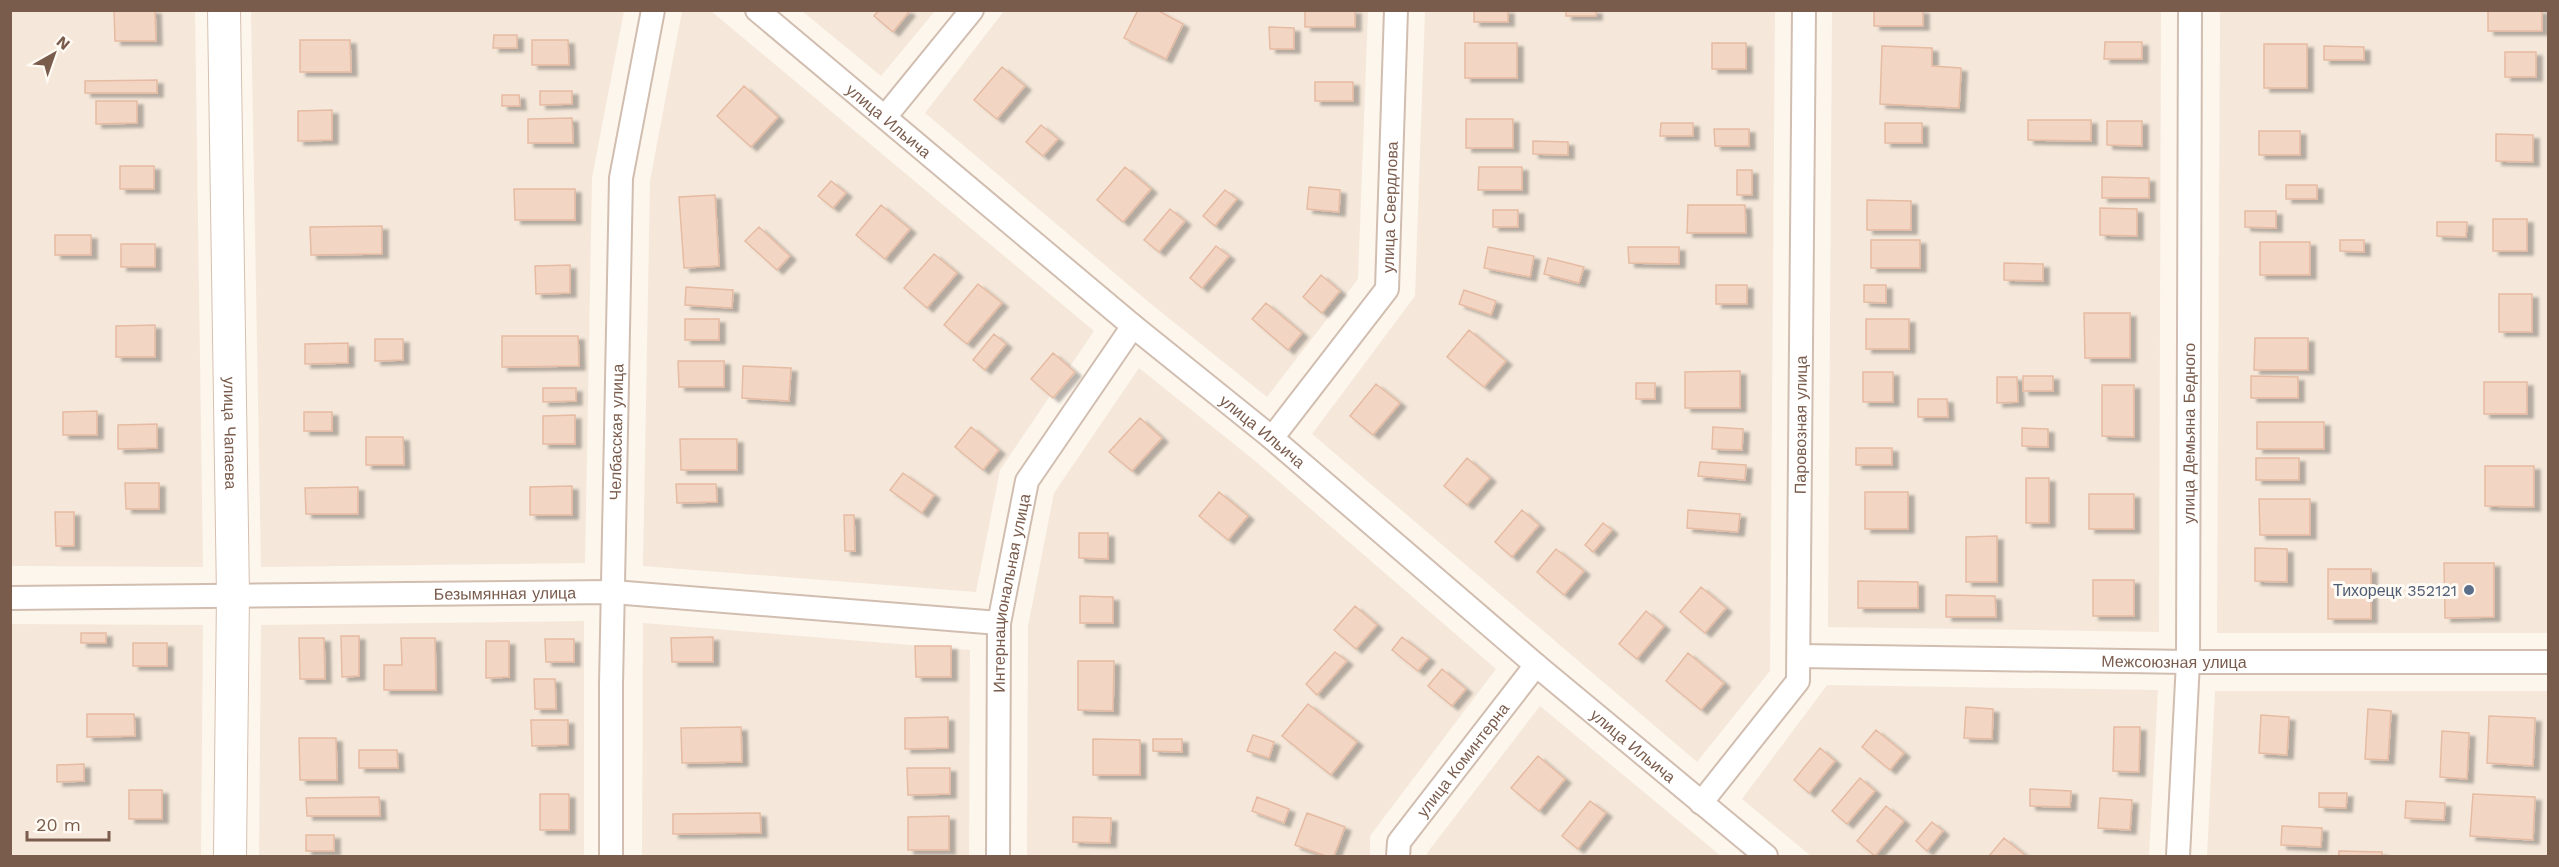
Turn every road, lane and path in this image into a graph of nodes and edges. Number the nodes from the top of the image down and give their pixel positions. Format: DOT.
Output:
graph roads {
  1 [pos="224,10"];
  2 [pos="653,10"];
  3 [pos="757,10"];
  4 [pos="972,10"];
  5 [pos="1396,10"];
  6 [pos="1804,10"];
  7 [pos="2190,10"];
  8 [pos="885,117"];
  9 [pos="1133,326"];
  10 [pos="1272,438"];
  11 [pos="614,592"];
  12 [pos="233,596"];
  13 [pos="10,598"];
  14 [pos="999,623"];
  15 [pos="1799,656"];
  16 [pos="2188,662"];
  17 [pos="2548,662"];
  18 [pos="1536,665"];
  19 [pos="1701,803"];
  20 [pos="230,856"];
  21 [pos="611,856"];
  22 [pos="998,856"];
  23 [pos="1398,856"];
  24 [pos="1766,856"];
  25 [pos="2178,856"];
  1 -- 12 [label="main road, улица Чапаева"];
  2 -- 11 [label="street, Челбасская улица"];
  3 -- 8 [label="street, улица Ильича"];
  4 -- 8 [label="street"];
  5 -- 10 [label="street, улица Свердлова"];
  6 -- 15 [label="street, Паровозная улица"];
  7 -- 16 [label="street, улица Демьяна Бедного"];
  8 -- 9 [label="street, улица Ильича"];
  9 -- 10 [label="street, улица Ильича"];
  9 -- 14 [label="street, Интернациональная улица"];
  10 -- 18 [label="street, улица Ильича"];
  11 -- 12 [label="street, Безымянная улица"];
  11 -- 14 [label="street, Безымянная улица"];
  11 -- 21 [label="street, Челбасская улица"];
  12 -- 13 [label="street, Безымянная улица"];
  12 -- 20 [label="main road, улица Чапаева"];
  14 -- 22 [label="street, Интернациональная улица"];
  15 -- 16 [label="street, Межсоюзная улица"];
  15 -- 19 [label="street, Паровозная улица"];
  16 -- 17 [label="street, Межсоюзная улица"];
  16 -- 25 [label="street, улица Демьяна Бедного"];
  18 -- 19 [label="street, улица Ильича"];
  18 -- 23 [label="street, улица Коминтерна"];
  19 -- 24 [label="street, улица Ильича"];
}
